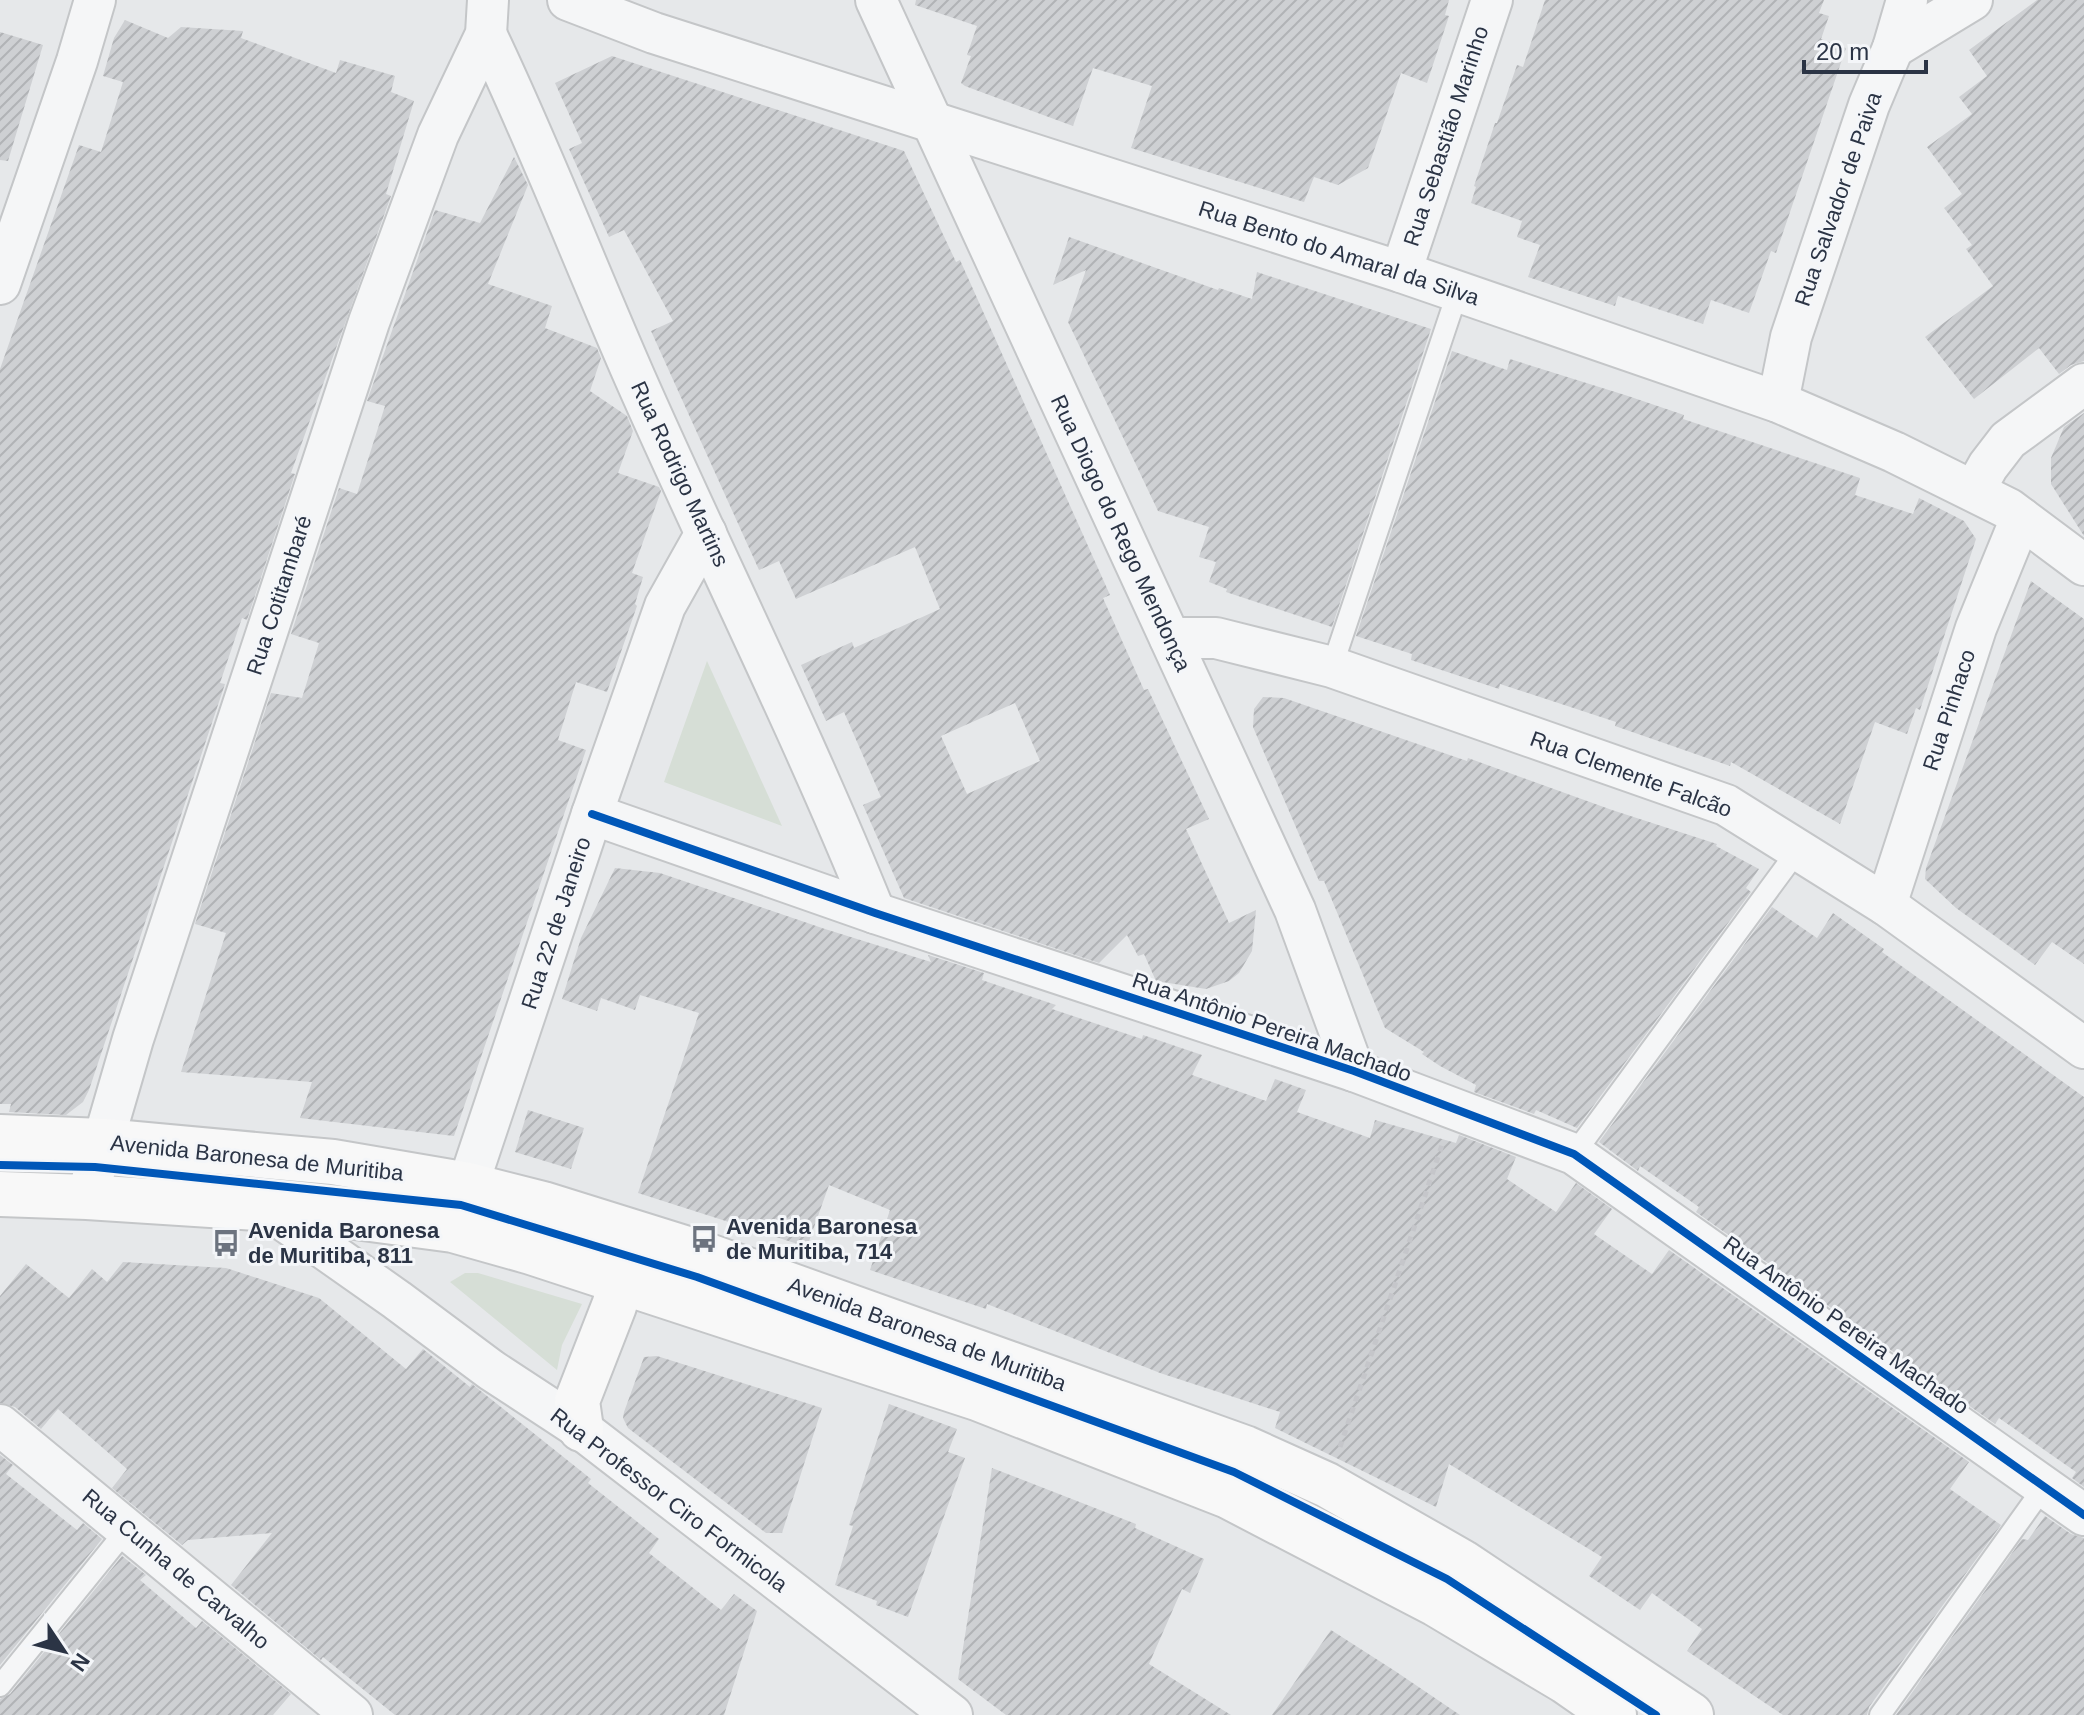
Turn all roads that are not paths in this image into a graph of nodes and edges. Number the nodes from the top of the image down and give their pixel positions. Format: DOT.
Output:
graph roads {
  1 [pos="95,0"];
  2 [pos="568,0"];
  3 [pos="876,0"];
  4 [pos="1492,0"];
  5 [pos="1907,0"];
  6 [pos="1972,0"];
  7 [pos="487,17"];
  8 [pos="1893,48"];
  9 [pos="931,120"];
  10 [pos="1401,272"];
  11 [pos="0,284"];
  12 [pos="1458,291"];
  13 [pos="2084,384"];
  14 [pos="1778,402"];
  15 [pos="1974,491"];
  16 [pos="2021,518"];
  17 [pos="706,533"];
  18 [pos="2084,565"];
  19 [pos="1170,638"];
  20 [pos="1332,667"];
  21 [pos="592,814"];
  22 [pos="1798,850"];
  23 [pos="1886,905"];
  24 [pos="875,913"];
  25 [pos="2084,1048"];
  26 [pos="1354,1071"];
  27 [pos="0,1137"];
  28 [pos="103,1141"];
  29 [pos="1574,1154"];
  30 [pos="468,1185"];
  31 [pos="0,1194"];
  32 [pos="87,1197"];
  33 [pos="265,1207"];
  34 [pos="453,1230"];
  35 [pos="635,1233"];
  36 [pos="621,1282"];
  37 [pos="0,1425"];
  38 [pos="581,1429"];
  39 [pos="2044,1487"];
  40 [pos="2084,1515"];
  41 [pos="128,1528"];
  42 [pos="0,1686"];
  43 [pos="352,1715"];
  44 [pos="952,1715"];
  45 [pos="1614,1715"];
  46 [pos="1691,1715"];
  47 [pos="1880,1715"];
  1 -- 11 [label="street"];
  2 -- 9 [label="street, Rua Bento do Amaral da Silva"];
  3 -- 9 [label="street, Rua Diogo do Rego Mendonça"];
  4 -- 10 [label="street, Rua Sebastião Marinho"];
  5 -- 8 [label="street, Rua Salvador de Paiva"];
  6 -- 8 [label="street"];
  7 -- 17 [label="street, Rua Rodrigo Martins"];
  7 -- 28 [label="street, Rua Cotitambaré"];
  8 -- 14 [label="street, Rua Salvador de Paiva"];
  9 -- 10 [label="street, Rua Bento do Amaral da Silva"];
  9 -- 19 [label="street, Rua Diogo do Rego Mendonça"];
  10 -- 12 [label="street, Rua Bento do Amaral da Silva"];
  12 -- 14 [label="street, Rua Bento do Amaral da Silva"];
  12 -- 20 [label="lane"];
  13 -- 15 [label="street"];
  14 -- 15 [label="street, Rua Bento do Amaral da Silva"];
  15 -- 16 [label="street, Rua Bento do Amaral da Silva"];
  16 -- 18 [label="street, Rua Bento do Amaral da Silva"];
  16 -- 23 [label="street, Rua Pinhaco"];
  17 -- 21 [label="street, Rua 22 de Janeiro"];
  17 -- 24 [label="street, Rua Rodrigo Martins"];
  19 -- 20 [label="street, Rua Clemente Falcão"];
  19 -- 26 [label="street, Rua Diogo do Rego Mendonça"];
  20 -- 22 [label="street, Rua Clemente Falcão"];
  21 -- 24 [label="street, Rua Antônio Pereira Machado"];
  21 -- 30 [label="street, Rua 22 de Janeiro"];
  22 -- 23 [label="street, Rua Clemente Falcão"];
  22 -- 29 [label="lane"];
  23 -- 25 [label="street, Rua Clemente Falcão"];
  24 -- 26 [label="street, Rua Antônio Pereira Machado"];
  26 -- 29 [label="street, Rua Antônio Pereira Machado"];
  27 -- 28 [label="main road, Avenida Baronesa de Muritiba"];
  28 -- 30 [label="main road, Avenida Baronesa de Muritiba"];
  28 -- 32 [label="street, Rua Cotitambaré"];
  29 -- 39 [label="street, Rua Antônio Pereira Machado"];
  30 -- 34 [label="street, Rua 22 de Janeiro"];
  30 -- 35 [label="main road, Avenida Baronesa de Muritiba"];
  31 -- 32 [label="main road, Avenida Baronesa de Muritiba"];
  32 -- 33 [label="main road, Avenida Baronesa de Muritiba"];
  33 -- 34 [label="main road, Avenida Baronesa de Muritiba"];
  33 -- 38 [label="street, Rua Professor Ciro Formicola"];
  34 -- 36 [label="main road, Avenida Baronesa de Muritiba"];
  35 -- 36 [label="main road"];
  35 -- 46 [label="main road, Avenida Baronesa de Muritiba"];
  36 -- 38 [label="main road"];
  36 -- 45 [label="main road, Avenida Baronesa de Muritiba"];
  37 -- 41 [label="street, Rua Cunha de Carvalho"];
  38 -- 44 [label="street, Rua Professor Ciro Formicola"];
  39 -- 40 [label="street, Rua Antônio Pereira Machado"];
  39 -- 47 [label="lane"];
  41 -- 42 [label="lane"];
  41 -- 43 [label="street, Rua Cunha de Carvalho"];
}
